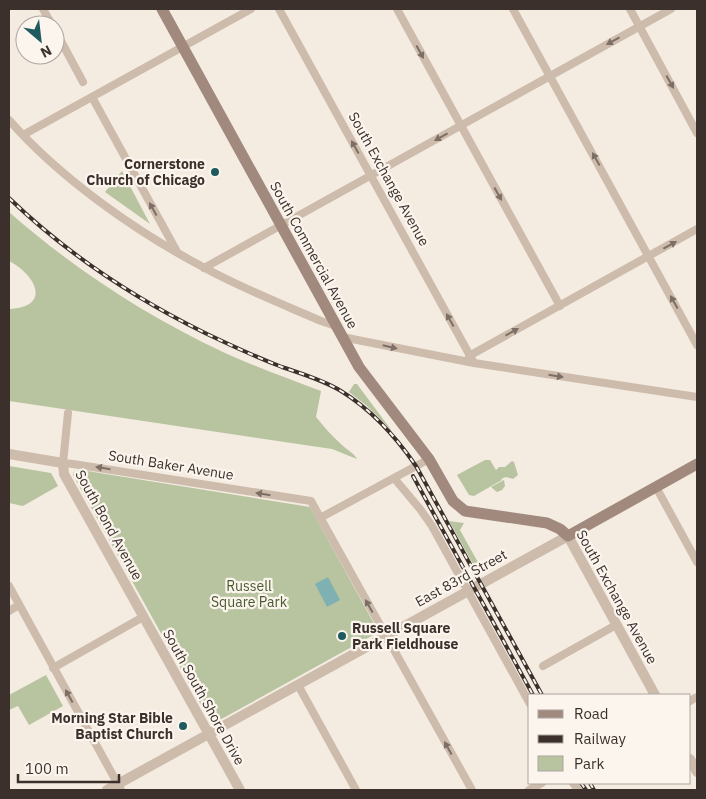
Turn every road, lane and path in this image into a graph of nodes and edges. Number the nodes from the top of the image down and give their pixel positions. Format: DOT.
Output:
graph roads {
  1 [pos="162,9"];
  2 [pos="251,9"];
  3 [pos="279,9"];
  4 [pos="397,9"];
  5 [pos="513,9"];
  6 [pos="630,9"];
  7 [pos="671,9"];
  8 [pos="640,26"];
  9 [pos="183,47"];
  10 [pos="65,49"];
  11 [pos="550,76"];
  12 [pos="83,82"];
  13 [pos="92,97"];
  14 [pos="9,120"];
  15 [pos="461,126"];
  16 [pos="697,133"];
  17 [pos="21,134"];
  18 [pos="370,176"];
  19 [pos="281,225"];
  20 [pos="697,229"];
  21 [pos="177,252"];
  22 [pos="649,256"];
  23 [pos="204,268"];
  24 [pos="560,306"];
  25 [pos="336,326"];
  26 [pos="342,338"];
  27 [pos="697,345"];
  28 [pos="472,360"];
  29 [pos="697,397"];
  30 [pos="68,413"];
  31 [pos="9,454"];
  32 [pos="429,459"];
  33 [pos="63,464"];
  34 [pos="697,464"];
  35 [pos="394,478"];
  36 [pos="656,487"];
  37 [pos="457,506"];
  38 [pos="320,518"];
  39 [pos="568,536"];
  40 [pos="697,562"];
  41 [pos="9,586"];
  42 [pos="468,591"];
  43 [pos="19,605"];
  44 [pos="9,611"];
  45 [pos="143,616"];
  46 [pos="616,625"];
  47 [pos="386,637"];
  48 [pos="543,666"];
  49 [pos="54,668"];
  50 [pos="298,686"];
  51 [pos="654,694"];
  52 [pos="528,700"];
  53 [pos="209,734"];
  54 [pos="691,761"];
  55 [pos="697,772"];
  56 [pos="540,784"];
  57 [pos="119,787"];
  58 [pos="107,790"];
  59 [pos="240,790"];
  60 [pos="356,790"];
  61 [pos="472,790"];
  62 [pos="529,790"];
  1 -- 9 [label="main road, South Commercial Avenue"];
  2 -- 9 [label="street"];
  18 -- 3 [label="street, South Exchange Avenue, one-way"];
  4 -- 15 [label="street, one-way"];
  5 -- 11 [label="street"];
  6 -- 8 [label="street"];
  7 -- 8 [label="street"];
  8 -- 11 [label="street, one-way"];
  8 -- 16 [label="street, one-way"];
  9 -- 13 [label="street"];
  9 -- 19 [label="main road, South Commercial Avenue"];
  10 -- 12 [label="street"];
  11 -- 15 [label="street"];
  22 -- 11 [label="street, one-way"];
  13 -- 17 [label="street"];
  21 -- 13 [label="street, one-way"];
  14 -- 17 [label="street"];
  15 -- 18 [label="street, one-way"];
  15 -- 24 [label="street, one-way"];
  17 -- 21 [label="street"];
  18 -- 19 [label="street"];
  28 -- 18 [label="street, South Exchange Avenue, one-way"];
  19 -- 23 [label="street"];
  19 -- 25 [label="main road, South Commercial Avenue"];
  22 -- 20 [label="street, one-way"];
  21 -- 23 [label="street"];
  22 -- 24 [label="street"];
  27 -- 22 [label="street, one-way"];
  23 -- 25 [label="street"];
  28 -- 24 [label="street, one-way"];
  25 -- 26 [label="main road, South Commercial Avenue"];
  26 -- 28 [label="street, one-way"];
  26 -- 32 [label="main road, South Commercial Avenue"];
  28 -- 29 [label="street, one-way"];
  30 -- 33 [label="street, South Bond Avenue"];
  31 -- 33 [label="street, South Baker Avenue"];
  32 -- 35 [label="street"];
  32 -- 37 [label="main road, South Commercial Avenue"];
  38 -- 33 [label="street, South Baker Avenue, one-way"];
  33 -- 45 [label="street, South Bond Avenue"];
  34 -- 36 [label="main road, East 83rd Street"];
  35 -- 38 [label="street"];
  35 -- 42 [label="street"];
  36 -- 39 [label="main road, East 83rd Street"];
  36 -- 40 [label="street"];
  37 -- 39 [label="main road, South Exchange Avenue"];
  47 -- 38 [label="street, one-way"];
  39 -- 42 [label="street, East 83rd Street"];
  39 -- 46 [label="street, South Exchange Avenue"];
  41 -- 43 [label="street"];
  42 -- 47 [label="street, East 83rd Street"];
  42 -- 52 [label="street"];
  43 -- 44 [label="street"];
  43 -- 49 [label="street"];
  45 -- 49 [label="street"];
  45 -- 53 [label="street, South South Shore Drive"];
  46 -- 48 [label="street"];
  46 -- 51 [label="street, South Exchange Avenue"];
  47 -- 50 [label="street, East 83rd Street"];
  61 -- 47 [label="street, one-way"];
  57 -- 49 [label="street, one-way"];
  50 -- 53 [label="street, East 83rd Street"];
  50 -- 60 [label="street"];
  53 -- 57 [label="street, East 83rd Street"];
  53 -- 59 [label="street, South South Shore Drive"];
  54 -- 55 [label="street"];
  56 -- 62 [label="street"];
  57 -- 58 [label="street, East 83rd Street"];
}
